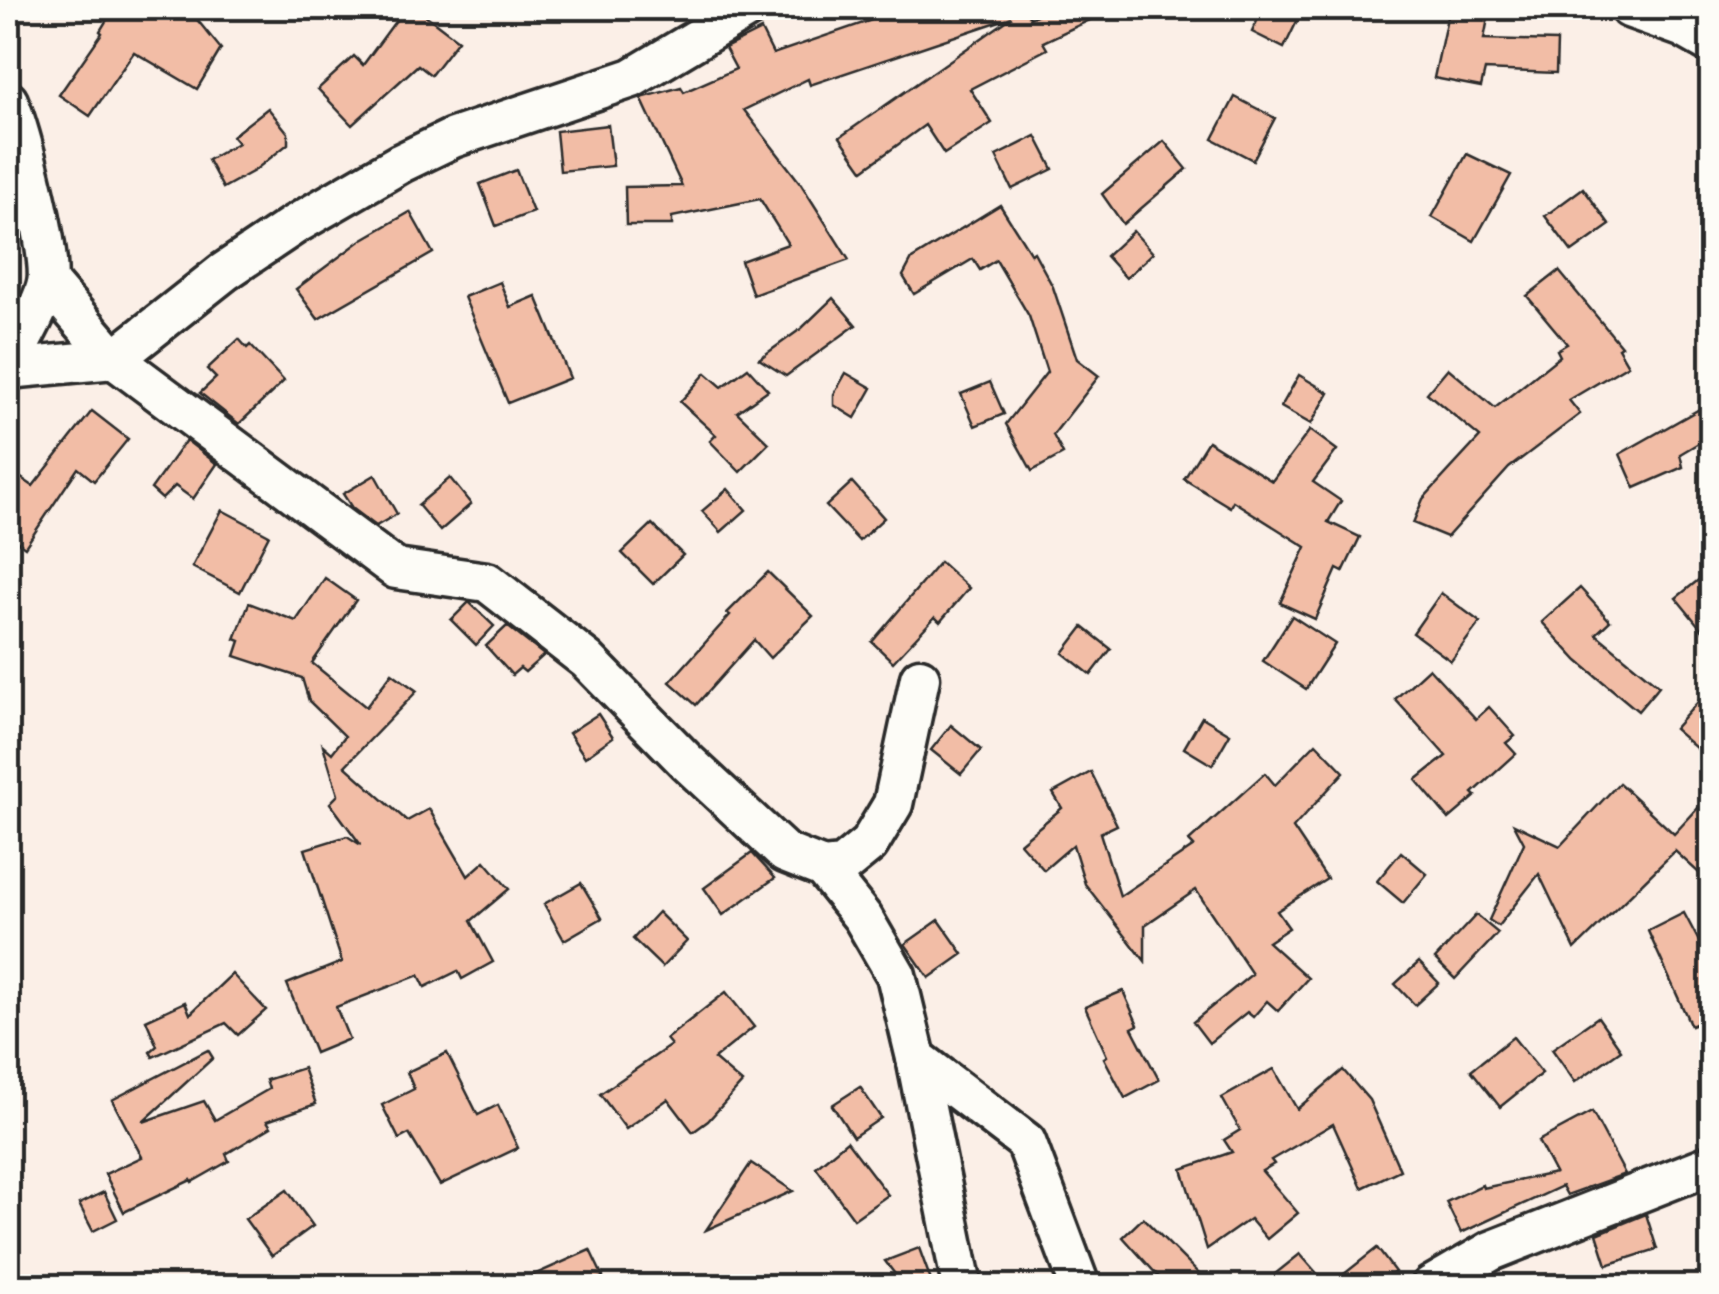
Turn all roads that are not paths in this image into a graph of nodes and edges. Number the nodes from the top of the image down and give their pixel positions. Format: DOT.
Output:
graph roads {
  1 [pos="749,8"];
  2 [pos="1629,8"];
  3 [pos="1712,44"];
  4 [pos="8,101"];
  5 [pos="48,282"];
  6 [pos="114,359"];
  7 [pos="8,369"];
  8 [pos="920,678"];
  9 [pos="823,868"];
  10 [pos="916,1058"];
  11 [pos="1712,1164"];
  12 [pos="962,1286"];
  13 [pos="1080,1286"];
  14 [pos="1431,1286"];
  1 -- 6 [label="street"];
  2 -- 3 [label="street"];
  4 -- 5 [label="street"];
  5 -- 6 [label="street"];
  5 -- 7 [label="street"];
  6 -- 7 [label="street"];
  6 -- 9 [label="street"];
  8 -- 9 [label="street"];
  9 -- 10 [label="street"];
  10 -- 12 [label="street"];
  10 -- 13 [label="street"];
  11 -- 14 [label="street"];
}
